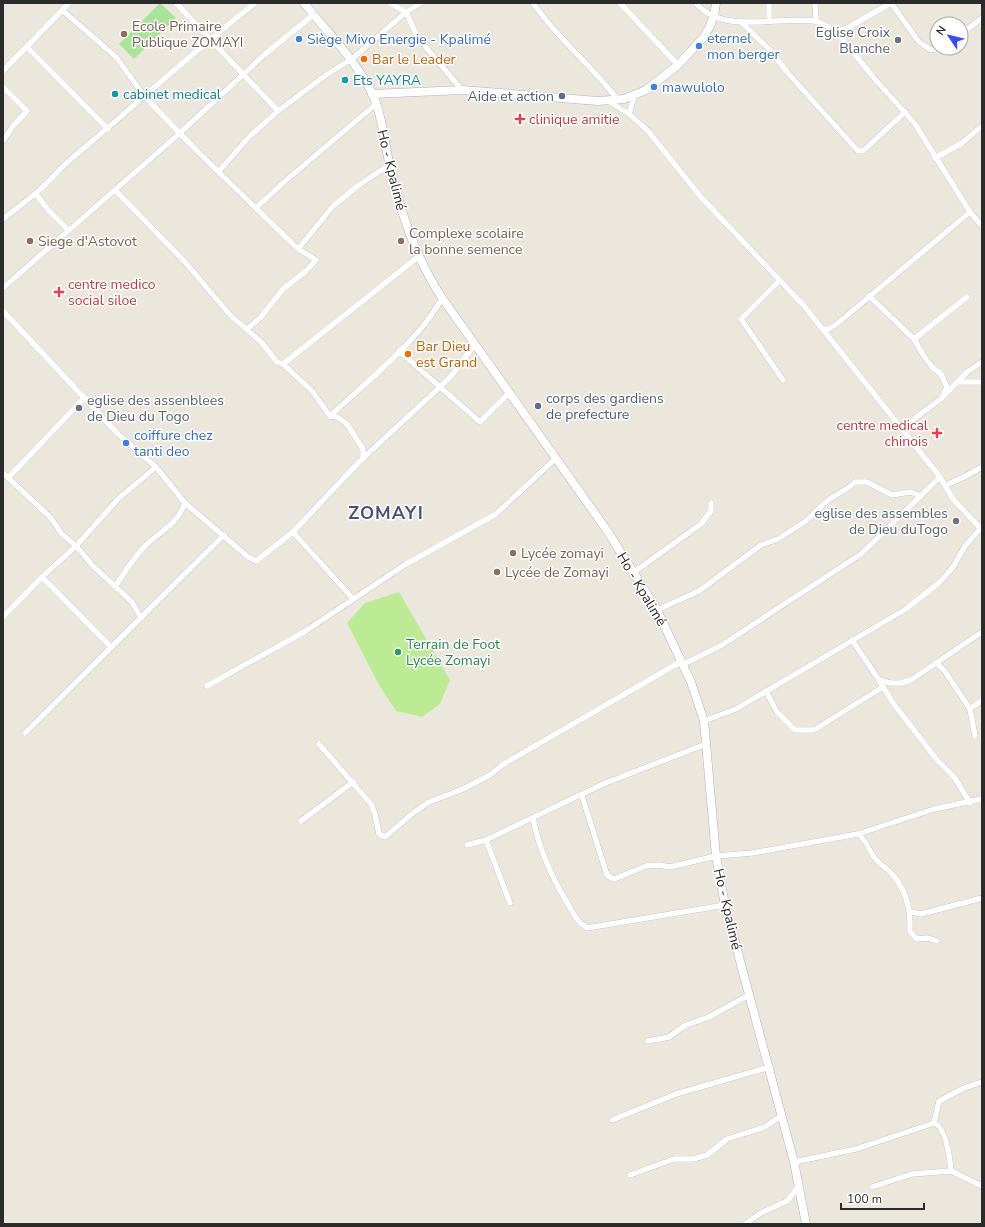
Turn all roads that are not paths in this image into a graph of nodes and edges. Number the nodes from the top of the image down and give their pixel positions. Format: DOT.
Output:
graph roads {
  1 [pos="59,3"];
  2 [pos="176,3"];
  3 [pos="255,3"];
  4 [pos="304,3"];
  5 [pos="390,3"];
  6 [pos="422,3"];
  7 [pos="533,3"];
  8 [pos="620,3"];
  9 [pos="696,3"];
  10 [pos="716,3"];
  11 [pos="769,3"];
  12 [pos="815,3"];
  13 [pos="891,3"];
  14 [pos="65,7"];
  15 [pos="406,12"];
  16 [pos="313,15"];
  17 [pos="714,16"];
  18 [pos="982,18"];
  19 [pos="740,21"];
  20 [pos="769,21"];
  21 [pos="816,21"];
  22 [pos="969,28"];
  23 [pos="837,32"];
  24 [pos="210,39"];
  25 [pos="27,47"];
  26 [pos="929,49"];
  27 [pos="352,59"];
  28 [pos="678,65"];
  29 [pos="3,71"];
  30 [pos="243,74"];
  31 [pos="3,87"];
  32 [pos="462,90"];
  33 [pos="372,94"];
  34 [pos="634,96"];
  35 [pos="145,97"];
  36 [pos="606,100"];
  37 [pos="618,100"];
  38 [pos="376,104"];
  39 [pos="278,111"];
  40 [pos="905,112"];
  41 [pos="630,114"];
  42 [pos="982,126"];
  43 [pos="108,129"];
  44 [pos="180,133"];
  45 [pos="3,141"];
  46 [pos="935,158"];
  47 [pos="389,165"];
  48 [pos="219,171"];
  49 [pos="115,190"];
  50 [pos="36,194"];
  51 [pos="256,208"];
  52 [pos="970,212"];
  53 [pos="3,219"];
  54 [pos="982,226"];
  55 [pos="68,230"];
  56 [pos="298,249"];
  57 [pos="418,257"];
  58 [pos="780,280"];
  59 [pos="3,288"];
  60 [pos="869,296"];
  61 [pos="967,297"];
  62 [pos="442,298"];
  63 [pos="3,311"];
  64 [pos="5,318"];
  65 [pos="247,329"];
  66 [pos="824,329"];
  67 [pos="914,339"];
  68 [pos="475,344"];
  69 [pos="399,351"];
  70 [pos="982,362"];
  71 [pos="283,364"];
  72 [pos="784,380"];
  73 [pos="957,382"];
  74 [pos="982,382"];
  75 [pos="441,386"];
  76 [pos="509,393"];
  77 [pos="84,397"];
  78 [pos="942,398"];
  79 [pos="330,416"];
  80 [pos="902,428"];
  81 [pos="556,458"];
  82 [pos="363,459"];
  83 [pos="156,467"];
  84 [pos="982,467"];
  85 [pos="3,473"];
  86 [pos="10,477"];
  87 [pos="940,477"];
  88 [pos="946,485"];
  89 [pos="921,496"];
  90 [pos="185,503"];
  91 [pos="711,503"];
  92 [pos="981,530"];
  93 [pos="293,532"];
  94 [pos="224,534"];
  95 [pos="76,546"];
  96 [pos="634,572"];
  97 [pos="42,577"];
  98 [pos="115,587"];
  99 [pos="353,600"];
  100 [pos="657,610"];
  101 [pos="3,617"];
  102 [pos="141,618"];
  103 [pos="982,632"];
  104 [pos="852,640"];
  105 [pos="111,647"];
  106 [pos="683,663"];
  107 [pos="936,663"];
  108 [pos="880,680"];
  109 [pos="208,686"];
  110 [pos="883,687"];
  111 [pos="766,691"];
  112 [pos="982,700"];
  113 [pos="970,709"];
  114 [pos="704,721"];
  115 [pos="25,733"];
  116 [pos="975,736"];
  117 [pos="319,744"];
  118 [pos="706,744"];
  119 [pos="353,782"];
  120 [pos="582,796"];
  121 [pos="982,799"];
  122 [pos="970,803"];
  123 [pos="533,818"];
  124 [pos="301,821"];
  125 [pos="858,834"];
  126 [pos="486,840"];
  127 [pos="467,845"];
  128 [pos="716,856"];
  129 [pos="982,898"];
  130 [pos="510,903"];
  131 [pos="725,905"];
  132 [pos="911,912"];
  133 [pos="937,941"];
  134 [pos="749,995"];
  135 [pos="648,1041"];
  136 [pos="770,1067"];
  137 [pos="982,1082"];
  138 [pos="781,1116"];
  139 [pos="612,1120"];
  140 [pos="934,1123"];
  141 [pos="794,1162"];
  142 [pos="951,1171"];
  143 [pos="630,1175"];
  144 [pos="982,1186"];
  145 [pos="798,1187"];
  146 [pos="872,1187"];
  147 [pos="745,1224"];
  148 [pos="806,1224"];
  1 -- 14 [label="street"];
  2 -- 24 [label="street"];
  3 -- 24 [label="street"];
  4 -- 16 [label="main road, Ho - Kpalimé"];
  5 -- 15 [label="street"];
  6 -- 15 [label="street"];
  7 -- 37 [label="street"];
  8 -- 28 [label="street"];
  9 -- 17 [label="street"];
  10 -- 17 [label="main road"];
  11 -- 20 [label="street"];
  12 -- 21 [label="street"];
  13 -- 23 [label="street"];
  13 -- 26 [label="street"];
  14 -- 25 [label="street"];
  14 -- 35 [label="street"];
  15 -- 27 [label="street"];
  15 -- 32 [label="street"];
  16 -- 27 [label="main road, Ho - Kpalimé"];
  16 -- 30 [label="street"];
  17 -- 19 [label="street"];
  17 -- 28 [label="main road"];
  18 -- 22 [label="street"];
  19 -- 20 [label="street"];
  19 -- 40 [label="street"];
  20 -- 21 [label="street"];
  21 -- 23 [label="street"];
  23 -- 40 [label="street"];
  24 -- 30 [label="street"];
  24 -- 35 [label="street"];
  25 -- 29 [label="street"];
  25 -- 43 [label="street"];
  27 -- 33 [label="main road, Ho - Kpalimé"];
  27 -- 39 [label="street"];
  28 -- 34 [label="main road"];
  30 -- 39 [label="street"];
  30 -- 44 [label="street"];
  31 -- 45 [label="street"];
  32 -- 33 [label="main road"];
  32 -- 36 [label="main road"];
  33 -- 38 [label="main road, Ho - Kpalimé"];
  34 -- 37 [label="main road"];
  34 -- 41 [label="street"];
  35 -- 43 [label="street"];
  35 -- 44 [label="street"];
  36 -- 37 [label="main road"];
  36 -- 41 [label="street"];
  38 -- 47 [label="main road, Ho - Kpalimé"];
  38 -- 51 [label="street"];
  39 -- 48 [label="street"];
  40 -- 46 [label="street"];
  41 -- 58 [label="street"];
  42 -- 46 [label="street"];
  43 -- 50 [label="street"];
  44 -- 48 [label="street"];
  44 -- 49 [label="street"];
  46 -- 52 [label="street"];
  47 -- 56 [label="street"];
  47 -- 57 [label="main road, Ho - Kpalimé"];
  48 -- 51 [label="street"];
  49 -- 55 [label="street"];
  49 -- 65 [label="street"];
  50 -- 53 [label="street"];
  50 -- 55 [label="street"];
  51 -- 56 [label="street"];
  52 -- 54 [label="street"];
  52 -- 60 [label="street"];
  55 -- 59 [label="street"];
  56 -- 65 [label="street"];
  57 -- 62 [label="main road, Ho - Kpalimé"];
  57 -- 71 [label="street"];
  58 -- 66 [label="street"];
  58 -- 72 [label="street"];
  60 -- 66 [label="street"];
  60 -- 67 [label="street"];
  61 -- 67 [label="street"];
  62 -- 68 [label="main road, Ho - Kpalimé"];
  62 -- 69 [label="street"];
  63 -- 64 [label="street"];
  64 -- 77 [label="street"];
  65 -- 71 [label="street"];
  66 -- 80 [label="street"];
  67 -- 78 [label="street"];
  68 -- 75 [label="street"];
  68 -- 76 [label="main road, Ho - Kpalimé"];
  69 -- 75 [label="street"];
  69 -- 79 [label="street"];
  70 -- 73 [label="street"];
  71 -- 79 [label="street"];
  73 -- 74 [label="street"];
  73 -- 78 [label="street"];
  75 -- 76 [label="street"];
  75 -- 82 [label="street"];
  76 -- 81 [label="main road, Ho - Kpalimé"];
  77 -- 83 [label="street"];
  77 -- 86 [label="street"];
  78 -- 80 [label="street"];
  79 -- 82 [label="street"];
  80 -- 87 [label="street"];
  81 -- 96 [label="main road, Ho - Kpalimé"];
  81 -- 99 [label="street"];
  82 -- 93 [label="street"];
  83 -- 90 [label="street"];
  83 -- 95 [label="street"];
  84 -- 88 [label="street"];
  85 -- 86 [label="street"];
  86 -- 95 [label="street"];
  87 -- 88 [label="street"];
  87 -- 89 [label="street"];
  88 -- 92 [label="street"];
  89 -- 100 [label="street"];
  89 -- 106 [label="street"];
  90 -- 94 [label="street"];
  90 -- 98 [label="street"];
  91 -- 96 [label="street"];
  92 -- 104 [label="street"];
  93 -- 94 [label="street"];
  93 -- 99 [label="street"];
  94 -- 102 [label="street"];
  95 -- 97 [label="street"];
  95 -- 98 [label="street"];
  96 -- 100 [label="main road, Ho - Kpalimé"];
  97 -- 101 [label="street"];
  97 -- 105 [label="street"];
  98 -- 102 [label="street"];
  99 -- 109 [label="street"];
  100 -- 106 [label="main road, Ho - Kpalimé"];
  102 -- 105 [label="street"];
  103 -- 107 [label="street"];
  104 -- 108 [label="street"];
  104 -- 111 [label="street"];
  105 -- 115 [label="street"];
  106 -- 114 [label="main road, Ho - Kpalimé"];
  106 -- 119 [label="street"];
  107 -- 108 [label="street"];
  107 -- 113 [label="street"];
  108 -- 110 [label="street"];
  110 -- 111 [label="street"];
  110 -- 122 [label="street"];
  111 -- 114 [label="street"];
  112 -- 113 [label="street"];
  113 -- 116 [label="street"];
  114 -- 118 [label="main road, Ho - Kpalimé"];
  117 -- 119 [label="street"];
  118 -- 120 [label="street"];
  118 -- 128 [label="main road, Ho - Kpalimé"];
  119 -- 124 [label="street"];
  120 -- 123 [label="street"];
  120 -- 128 [label="street"];
  121 -- 122 [label="street"];
  122 -- 125 [label="street"];
  123 -- 126 [label="street"];
  123 -- 131 [label="street"];
  125 -- 128 [label="street"];
  125 -- 132 [label="street"];
  126 -- 127 [label="street"];
  126 -- 130 [label="street"];
  128 -- 131 [label="main road, Ho - Kpalimé"];
  129 -- 132 [label="street"];
  131 -- 134 [label="main road, Ho - Kpalimé"];
  132 -- 133 [label="street"];
  134 -- 135 [label="street"];
  134 -- 136 [label="main road, Ho - Kpalimé"];
  136 -- 138 [label="main road, Ho - Kpalimé"];
  136 -- 139 [label="street"];
  137 -- 140 [label="street"];
  138 -- 141 [label="main road, Ho - Kpalimé"];
  138 -- 143 [label="street"];
  140 -- 141 [label="street"];
  140 -- 142 [label="street"];
  141 -- 145 [label="main road, Ho - Kpalimé"];
  142 -- 144 [label="street"];
  142 -- 146 [label="street"];
  145 -- 147 [label="street"];
  145 -- 148 [label="main road, Ho - Kpalimé"];
}
